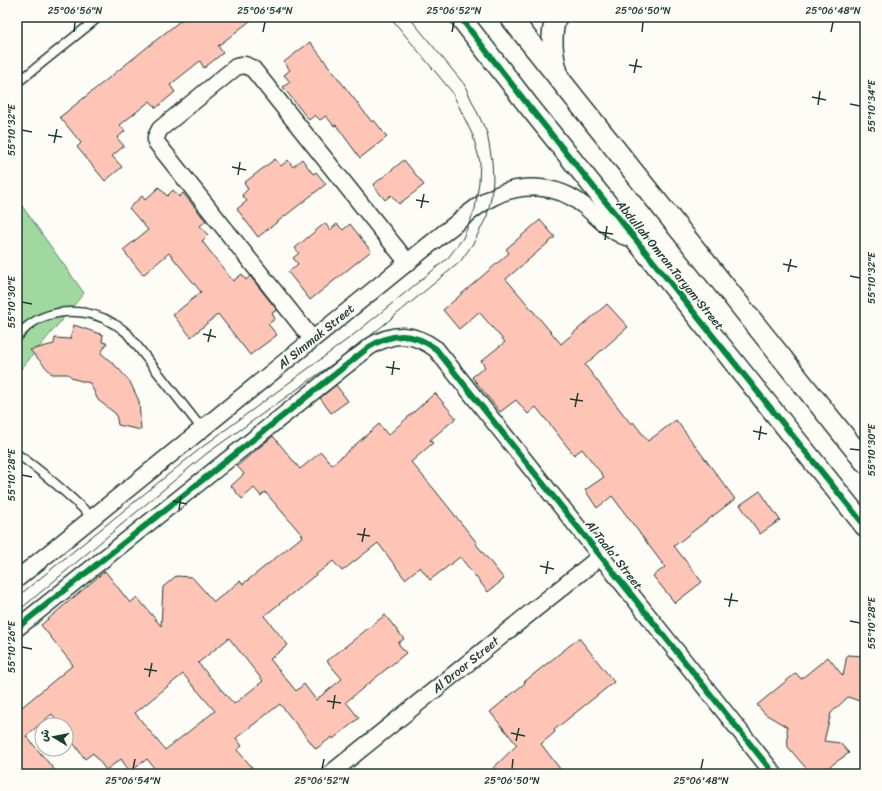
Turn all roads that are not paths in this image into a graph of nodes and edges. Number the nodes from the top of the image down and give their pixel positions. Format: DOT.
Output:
graph roads {
  1 [pos="99,17"];
  2 [pos="460,17"];
  3 [pos="510,17"];
  4 [pos="556,17"];
  5 [pos="560,81"];
  6 [pos="17,83"];
  7 [pos="635,239"];
  8 [pos="408,262"];
  9 [pos="17,337"];
  10 [pos="312,339"];
  11 [pos="202,429"];
  12 [pos="17,454"];
  13 [pos="865,462"];
  14 [pos="93,518"];
  15 [pos="865,526"];
  16 [pos="601,556"];
  17 [pos="17,579"];
  18 [pos="17,628"];
  19 [pos="330,774"];
  20 [pos="774,774"];
  1 -- 6 [label="lane"];
  2 -- 7 [label="street, Abdullah Omran Taryam Street"];
  3 -- 5 [label="street"];
  4 -- 5 [label="street"];
  5 -- 13 [label="street"];
  7 -- 8 [label="street, Al Simmak Street"];
  7 -- 15 [label="street, Abdullah Omran Taryam Street"];
  8 -- 10 [label="street, Al Simmak Street"];
  8 -- 10 [label="street"];
  9 -- 11 [label="lane"];
  10 -- 11 [label="street, Al Simmak Street"];
  11 -- 14 [label="street, Al Simmak Street"];
  12 -- 14 [label="lane"];
  14 -- 17 [label="street, Al Simmak Street"];
  16 -- 18 [label="street, Al Taala' Street"];
  16 -- 19 [label="street, Al Droor Street"];
  16 -- 20 [label="street, Al Taala' Street"];
}
